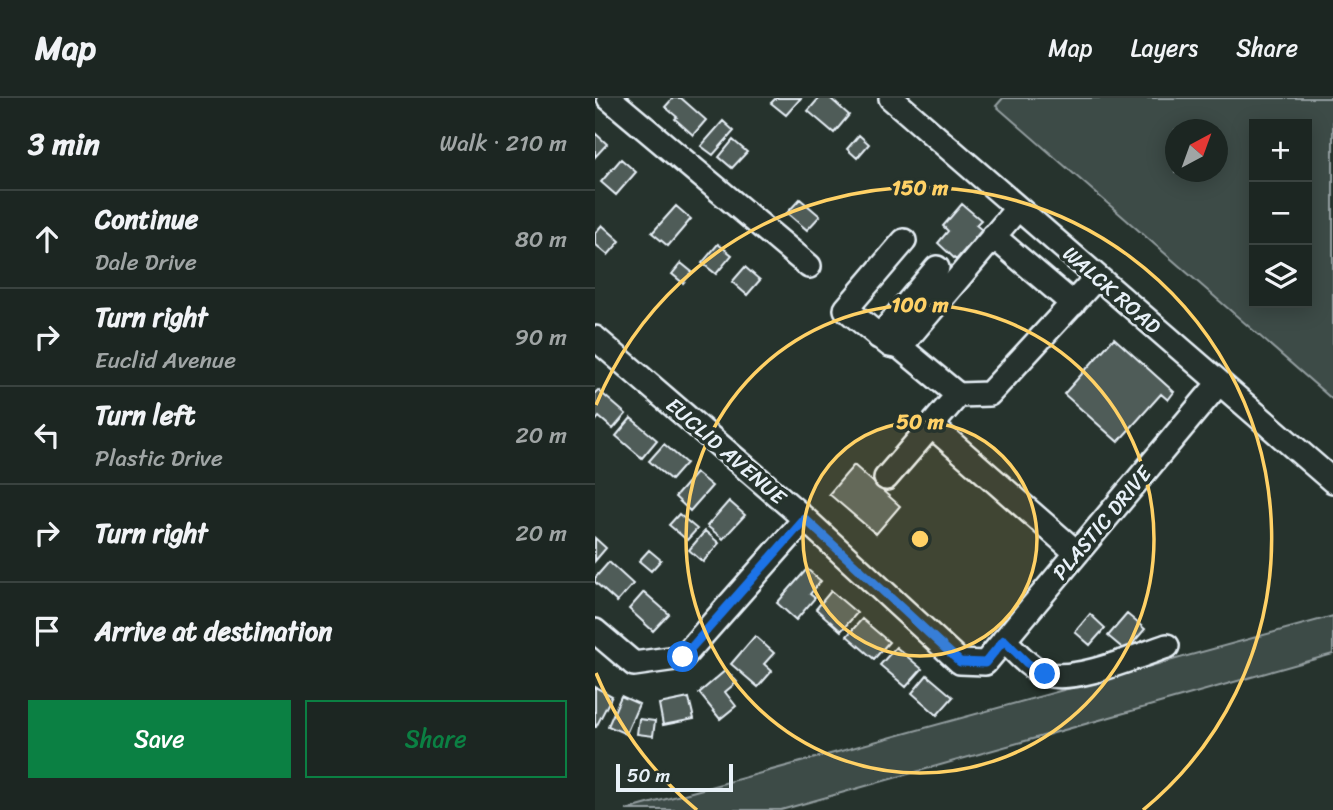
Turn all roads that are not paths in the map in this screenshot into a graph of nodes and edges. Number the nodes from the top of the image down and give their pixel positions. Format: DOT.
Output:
graph roads {
  1 [pos="609,98"];
  2 [pos="891,98"];
  3 [pos="1017,209"];
  4 [pos="993,236"];
  5 [pos="904,241"];
  6 [pos="809,266"];
  7 [pos="937,268"];
  8 [pos="1097,277"];
  9 [pos="1073,304"];
  10 [pos="879,337"];
  11 [pos="595,338"];
  12 [pos="900,347"];
  13 [pos="1219,383"];
  14 [pos="958,395"];
  15 [pos="932,426"];
  16 [pos="886,478"];
  17 [pos="1333,481"];
  18 [pos="805,519"];
  19 [pos="1077,553"];
  20 [pos="595,631"];
  21 [pos="1004,640"];
  22 [pos="1167,646"];
  23 [pos="985,663"];
  1 -- 6 [label="street"];
  2 -- 3 [label="street, WALCK ROAD"];
  3 -- 4 [label="street"];
  3 -- 8 [label="street, WALCK ROAD"];
  4 -- 9 [label="street"];
  4 -- 12 [label="street"];
  5 -- 10 [label="street"];
  7 -- 10 [label="street"];
  8 -- 9 [label="street"];
  8 -- 13 [label="street, WALCK ROAD"];
  9 -- 14 [label="street"];
  10 -- 12 [label="street"];
  11 -- 18 [label="street, EUCLID AVENUE"];
  12 -- 14 [label="street"];
  13 -- 17 [label="street, WALCK ROAD"];
  13 -- 19 [label="street, PLASTIC DRIVE"];
  14 -- 15 [label="street"];
  15 -- 16 [label="street"];
  15 -- 19 [label="street"];
  18 -- 20 [label="street"];
  18 -- 23 [label="street, EUCLID AVENUE"];
  19 -- 21 [label="street, PLASTIC DRIVE"];
  21 -- 22 [label="street"];
  21 -- 23 [label="street, PLASTIC DRIVE"];
}
